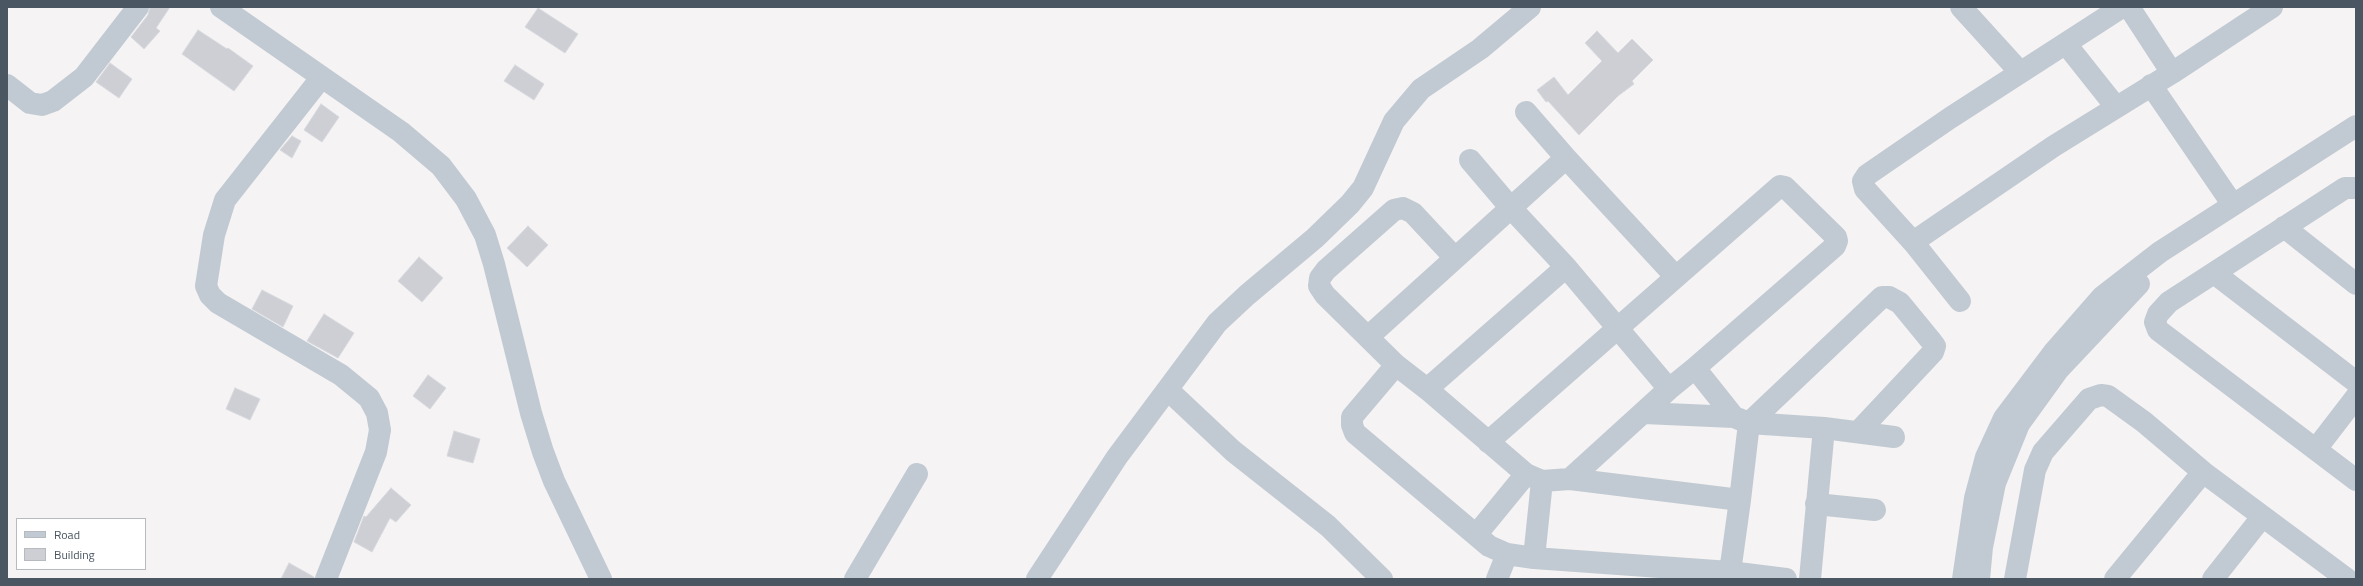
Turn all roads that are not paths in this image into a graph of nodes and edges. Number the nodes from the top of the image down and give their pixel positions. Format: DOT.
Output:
graph roads {
  1 [pos="138,7"];
  2 [pos="221,7"];
  3 [pos="1530,7"];
  4 [pos="2129,7"];
  5 [pos="2272,7"];
  6 [pos="1967,9"];
  7 [pos="2111,10"];
  8 [pos="2066,44"];
  9 [pos="2020,72"];
  10 [pos="2172,73"];
  11 [pos="322,78"];
  12 [pos="7,85"];
  13 [pos="2151,85"];
  14 [pos="2116,107"];
  15 [pos="1526,112"];
  16 [pos="2356,126"];
  17 [pos="2356,142"];
  18 [pos="1566,158"];
  19 [pos="1470,160"];
  20 [pos="2356,188"];
  21 [pos="2233,205"];
  22 [pos="1510,207"];
  23 [pos="2284,227"];
  24 [pos="1913,242"];
  25 [pos="1455,258"];
  26 [pos="1566,267"];
  27 [pos="2214,273"];
  28 [pos="1676,277"];
  29 [pos="2356,284"];
  30 [pos="1960,301"];
  31 [pos="1618,328"];
  32 [pos="1368,337"];
  33 [pos="1396,365"];
  34 [pos="1695,368"];
  35 [pos="2356,382"];
  36 [pos="1427,389"];
  37 [pos="1669,389"];
  38 [pos="1168,390"];
  39 [pos="2356,397"];
  40 [pos="1644,413"];
  41 [pos="1741,420"];
  42 [pos="1824,428"];
  43 [pos="1859,431"];
  44 [pos="1894,437"];
  45 [pos="1488,442"];
  46 [pos="2316,449"];
  47 [pos="2202,472"];
  48 [pos="917,474"];
  49 [pos="1534,478"];
  50 [pos="1570,479"];
  51 [pos="2356,480"];
  52 [pos="1740,500"];
  53 [pos="1816,504"];
  54 [pos="1875,510"];
  55 [pos="2262,517"];
  56 [pos="1476,535"];
  57 [pos="1507,554"];
  58 [pos="1534,558"];
  59 [pos="1730,572"];
  60 [pos="2323,572"];
  61 [pos="326,579"];
  62 [pos="601,579"];
  63 [pos="855,579"];
  64 [pos="1037,579"];
  65 [pos="1382,579"];
  66 [pos="1497,579"];
  67 [pos="1786,579"];
  68 [pos="1810,579"];
  69 [pos="1963,579"];
  70 [pos="1979,579"];
  71 [pos="2015,579"];
  72 [pos="2115,579"];
  73 [pos="2213,579"];
  74 [pos="2347,579"];
  1 -- 12 [label="street"];
  2 -- 11 [label="street"];
  3 -- 38 [label="street"];
  4 -- 10 [label="street"];
  5 -- 10 [label="street"];
  6 -- 9 [label="street"];
  7 -- 8 [label="street"];
  8 -- 9 [label="street"];
  8 -- 14 [label="street"];
  9 -- 24 [label="street"];
  10 -- 13 [label="street"];
  11 -- 61 [label="street"];
  11 -- 62 [label="street"];
  13 -- 14 [label="street"];
  13 -- 21 [label="street"];
  14 -- 24 [label="street"];
  15 -- 18 [label="street"];
  16 -- 21 [label="street"];
  17 -- 70 [label="street"];
  18 -- 22 [label="street"];
  18 -- 28 [label="street"];
  19 -- 22 [label="street"];
  20 -- 23 [label="street"];
  21 -- 69 [label="street"];
  22 -- 25 [label="street"];
  22 -- 26 [label="street"];
  23 -- 27 [label="street"];
  23 -- 29 [label="street"];
  24 -- 30 [label="street"];
  25 -- 32 [label="street"];
  25 -- 32 [label="street"];
  26 -- 31 [label="street"];
  26 -- 36 [label="street"];
  27 -- 35 [label="street"];
  27 -- 46 [label="street"];
  28 -- 31 [label="street"];
  28 -- 34 [label="street"];
  31 -- 37 [label="street"];
  31 -- 45 [label="street"];
  32 -- 33 [label="street"];
  33 -- 36 [label="street"];
  33 -- 56 [label="street"];
  34 -- 37 [label="street"];
  34 -- 41 [label="street"];
  36 -- 45 [label="street"];
  37 -- 40 [label="street"];
  38 -- 64 [label="street"];
  38 -- 65 [label="street"];
  39 -- 46 [label="street"];
  40 -- 41 [label="street"];
  40 -- 50 [label="street"];
  41 -- 42 [label="street"];
  41 -- 43 [label="street"];
  41 -- 52 [label="street"];
  42 -- 43 [label="street"];
  42 -- 53 [label="street"];
  43 -- 44 [label="street"];
  45 -- 49 [label="street"];
  46 -- 51 [label="street"];
  47 -- 55 [label="street"];
  47 -- 71 [label="street"];
  47 -- 72 [label="street"];
  48 -- 63 [label="street"];
  49 -- 50 [label="street"];
  49 -- 56 [label="street"];
  49 -- 58 [label="street"];
  50 -- 52 [label="street"];
  52 -- 59 [label="street"];
  53 -- 54 [label="street"];
  53 -- 68 [label="street"];
  55 -- 60 [label="street"];
  55 -- 73 [label="street"];
  56 -- 57 [label="street"];
  57 -- 58 [label="street"];
  57 -- 66 [label="street"];
  58 -- 59 [label="street"];
  59 -- 67 [label="street"];
  60 -- 74 [label="street"];
}
